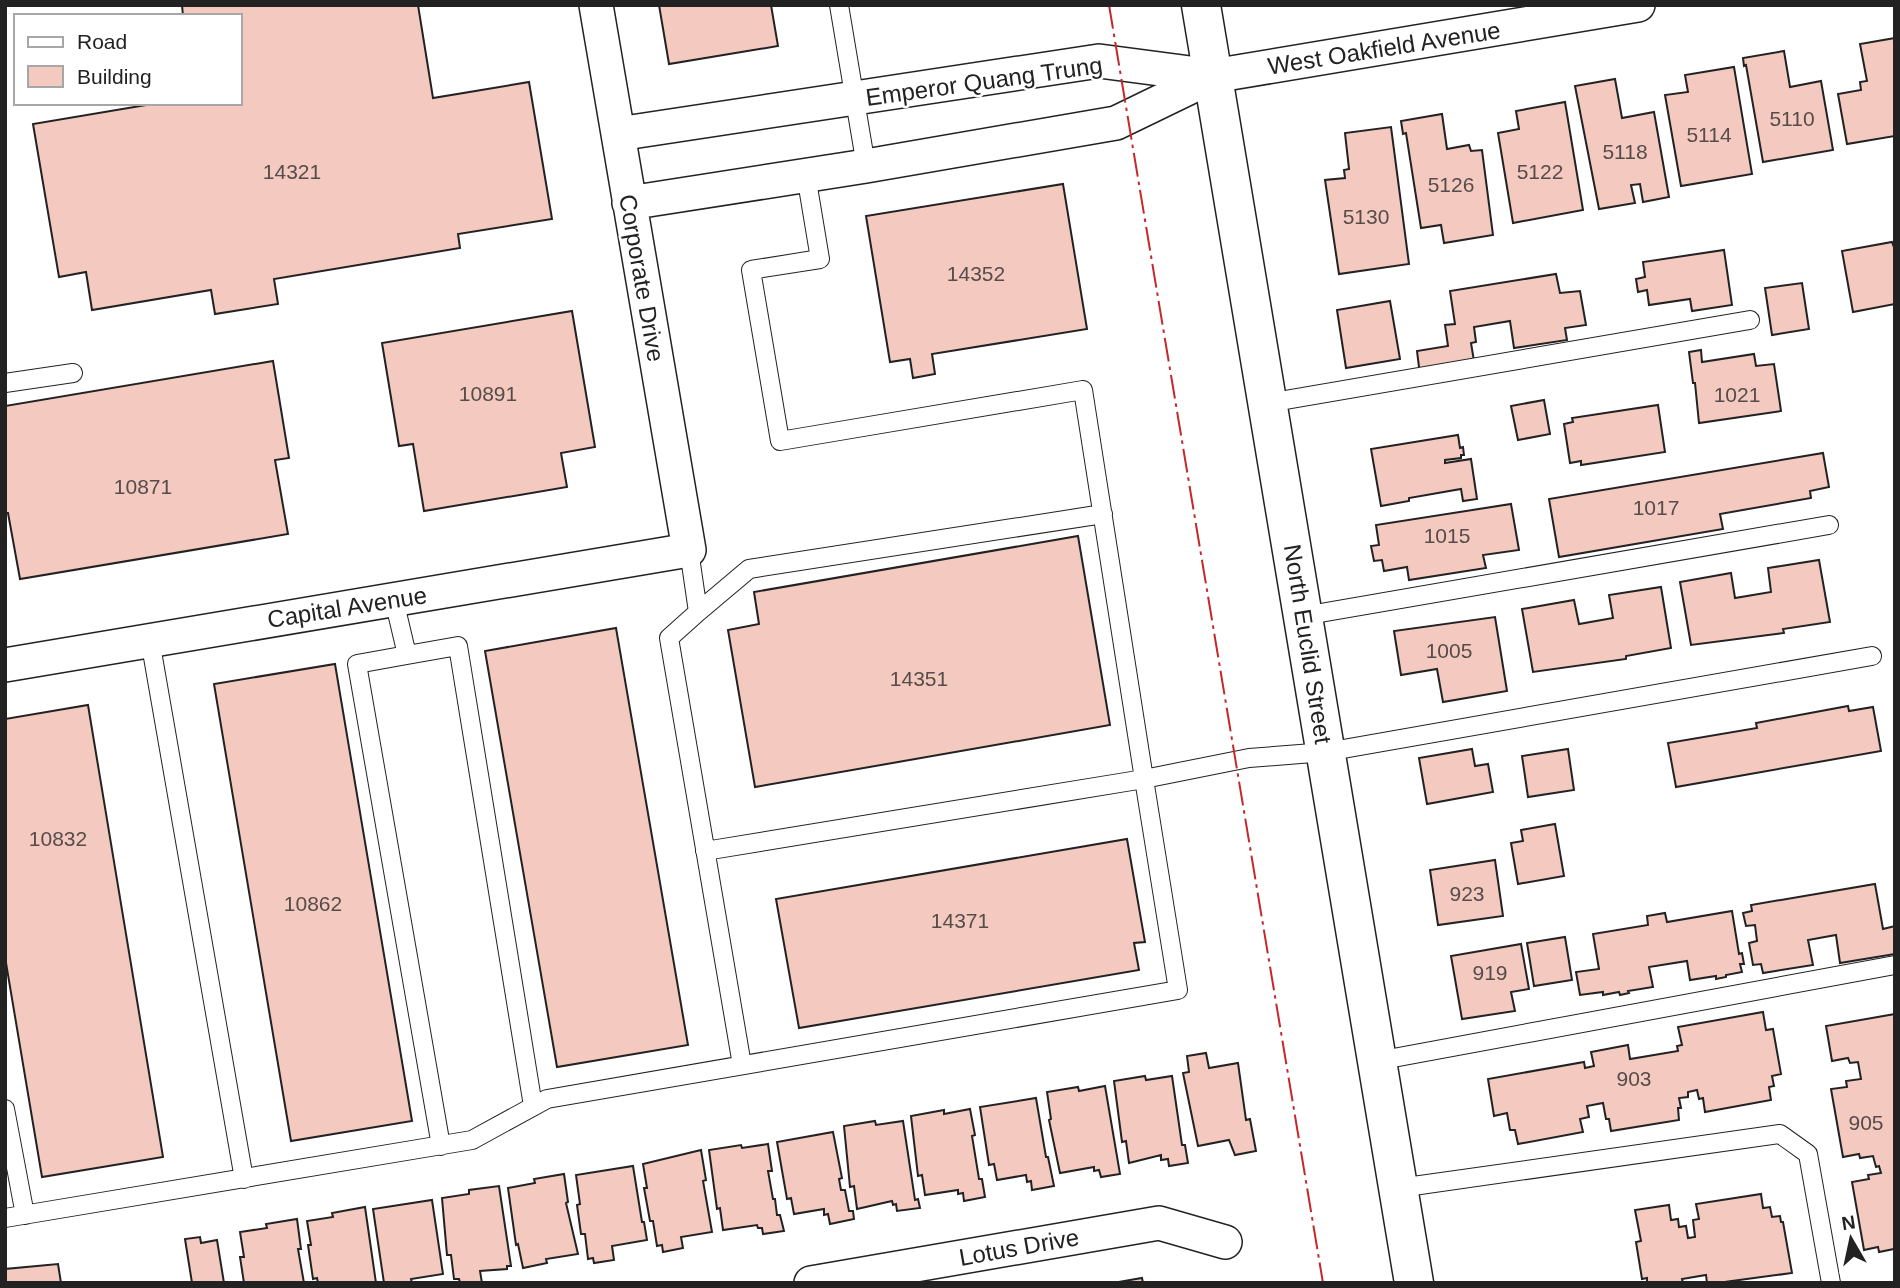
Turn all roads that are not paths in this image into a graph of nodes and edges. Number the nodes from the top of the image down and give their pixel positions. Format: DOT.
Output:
graph roads {
  1 [pos="596,5"];
  2 [pos="839,5"];
  3 [pos="1201,5"];
  4 [pos="1638,5"];
  5 [pos="1544,13"];
  6 [pos="1213,76"];
  7 [pos="854,99"];
  8 [pos="618,134"];
  9 [pos="866,166"];
  10 [pos="806,176"];
  11 [pos="629,203"];
  12 [pos="1750,320"];
  13 [pos="73,373"];
  14 [pos="5,383"];
  15 [pos="1268,403"];
  16 [pos="1103,514"];
  17 [pos="1829,525"];
  18 [pos="689,550"];
  19 [pos="394,600"];
  20 [pos="698,612"];
  21 [pos="1303,616"];
  22 [pos="150,640"];
  23 [pos="407,655"];
  24 [pos="1872,656"];
  25 [pos="5,665"];
  26 [pos="1326,752"];
  27 [pos="1144,779"];
  28 [pos="705,850"];
  29 [pos="1895,965"];
  30 [pos="1377,1061"];
  31 [pos="742,1065"];
  32 [pos="533,1107"];
  33 [pos="5,1109"];
  34 [pos="441,1146"];
  35 [pos="244,1179"];
  36 [pos="1399,1188"];
  37 [pos="24,1215"];
  38 [pos="5,1219"];
  39 [pos="1225,1242"];
  40 [pos="811,1283"];
  41 [pos="1415,1283"];
  42 [pos="1830,1283"];
  1 -- 8 [label="street, Corporate Drive"];
  2 -- 7 [label="lane"];
  3 -- 6 [label="main road, North Euclid Street"];
  4 -- 5 [label="street, West Oakfield Avenue"];
  5 -- 6 [label="street, West Oakfield Avenue"];
  6 -- 7 [label="street, Emperor Quang Trung"];
  6 -- 9 [label="street"];
  6 -- 15 [label="main road, North Euclid Street"];
  7 -- 8 [label="street, Emperor Quang Trung"];
  7 -- 9 [label="lane"];
  8 -- 11 [label="street, Corporate Drive"];
  9 -- 10 [label="street"];
  10 -- 11 [label="street"];
  10 -- 16 [label="lane"];
  11 -- 18 [label="street, Corporate Drive"];
  12 -- 15 [label="lane"];
  13 -- 14 [label="lane"];
  15 -- 21 [label="main road, North Euclid Street"];
  16 -- 20 [label="lane"];
  16 -- 27 [label="lane"];
  17 -- 21 [label="lane"];
  18 -- 19 [label="street, Capital Avenue"];
  18 -- 20 [label="lane"];
  19 -- 22 [label="street, Capital Avenue"];
  19 -- 23 [label="lane"];
  20 -- 28 [label="lane"];
  21 -- 26 [label="main road, North Euclid Street"];
  22 -- 25 [label="street, Capital Avenue"];
  22 -- 35 [label="lane"];
  23 -- 32 [label="lane"];
  23 -- 34 [label="lane"];
  24 -- 26 [label="lane"];
  26 -- 27 [label="lane"];
  26 -- 30 [label="main road, North Euclid Street"];
  27 -- 28 [label="lane"];
  27 -- 31 [label="lane"];
  28 -- 31 [label="lane"];
  29 -- 30 [label="lane"];
  30 -- 36 [label="main road, North Euclid Street"];
  31 -- 32 [label="lane"];
  32 -- 34 [label="lane"];
  33 -- 37 [label="lane"];
  34 -- 35 [label="lane"];
  35 -- 37 [label="lane"];
  36 -- 41 [label="main road, North Euclid Street"];
  36 -- 42 [label="lane"];
  37 -- 38 [label="lane"];
  39 -- 40 [label="street, Lotus Drive"];
}
